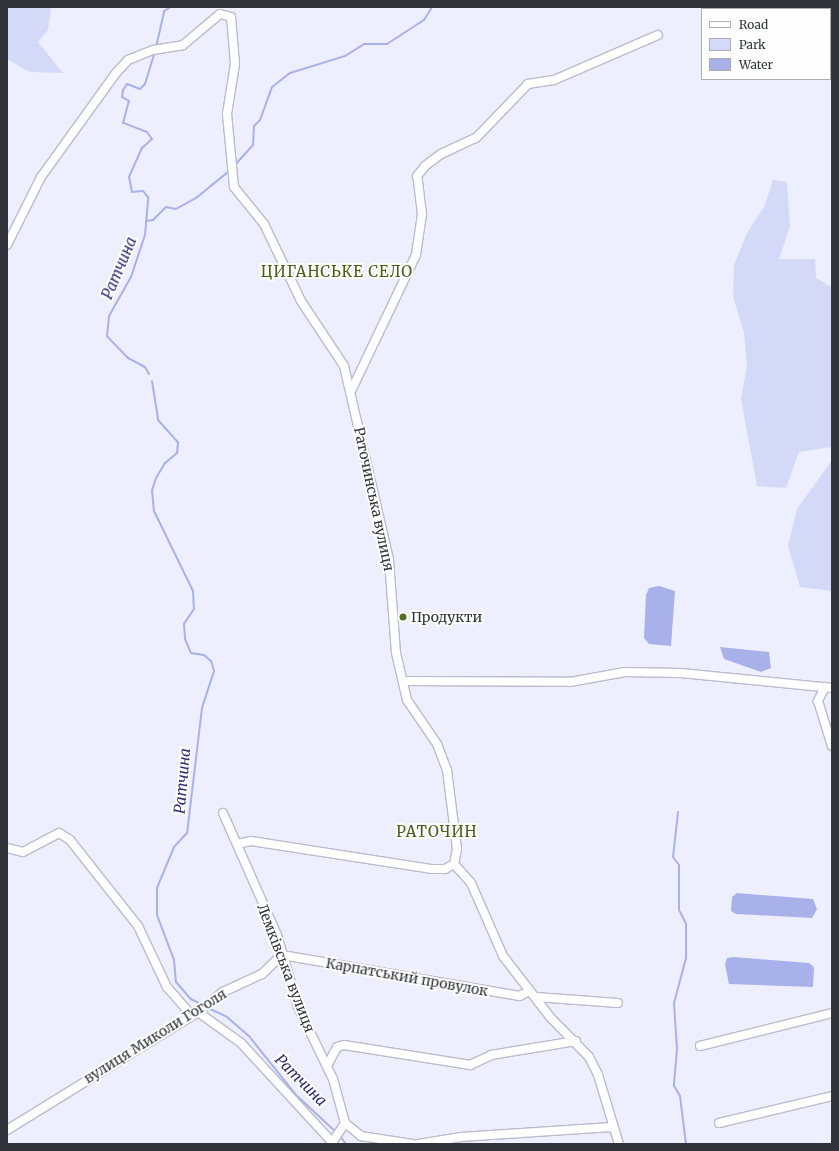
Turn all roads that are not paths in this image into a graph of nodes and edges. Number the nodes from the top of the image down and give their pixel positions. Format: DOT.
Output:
graph roads {
  1 [pos="658,35"];
  2 [pos="7,245"];
  3 [pos="352,389"];
  4 [pos="403,681"];
  5 [pos="829,687"];
  6 [pos="832,746"];
  7 [pos="223,813"];
  8 [pos="236,844"];
  9 [pos="7,848"];
  10 [pos="454,864"];
  11 [pos="282,955"];
  12 [pos="533,994"];
  13 [pos="618,1003"];
  14 [pos="198,1011"];
  15 [pos="832,1013"];
  16 [pos="576,1041"];
  17 [pos="700,1046"];
  18 [pos="327,1066"];
  19 [pos="832,1096"];
  20 [pos="345,1123"];
  21 [pos="719,1123"];
  22 [pos="612,1127"];
  23 [pos="7,1130"];
  24 [pos="336,1138"];
  25 [pos="412,1144"];
  26 [pos="418,1144"];
  27 [pos="618,1144"];
  1 -- 3 [label="street"];
  2 -- 3 [label="street, Раточинська вулиця"];
  3 -- 4 [label="street, Раточинська вулиця"];
  4 -- 5 [label="street"];
  4 -- 10 [label="street, Раточинська вулиця"];
  5 -- 6 [label="street"];
  7 -- 8 [label="street, Лемківська вулиця"];
  8 -- 10 [label="street"];
  8 -- 11 [label="street, Лемківська вулиця"];
  9 -- 14 [label="street"];
  10 -- 12 [label="street"];
  11 -- 12 [label="street, Карпатський провулок"];
  11 -- 14 [label="street, вулиця Миколи Гоголя"];
  11 -- 18 [label="street, Лемківська вулиця"];
  12 -- 13 [label="street, Карпатський провулок"];
  12 -- 16 [label="street"];
  14 -- 23 [label="street, вулиця Миколи Гоголя"];
  14 -- 24 [label="street"];
  15 -- 17 [label="street"];
  16 -- 18 [label="street"];
  16 -- 22 [label="street"];
  18 -- 20 [label="street, Лемківська вулиця"];
  19 -- 21 [label="street"];
  20 -- 24 [label="street"];
  20 -- 25 [label="street"];
  22 -- 26 [label="street"];
  22 -- 27 [label="street"];
}
